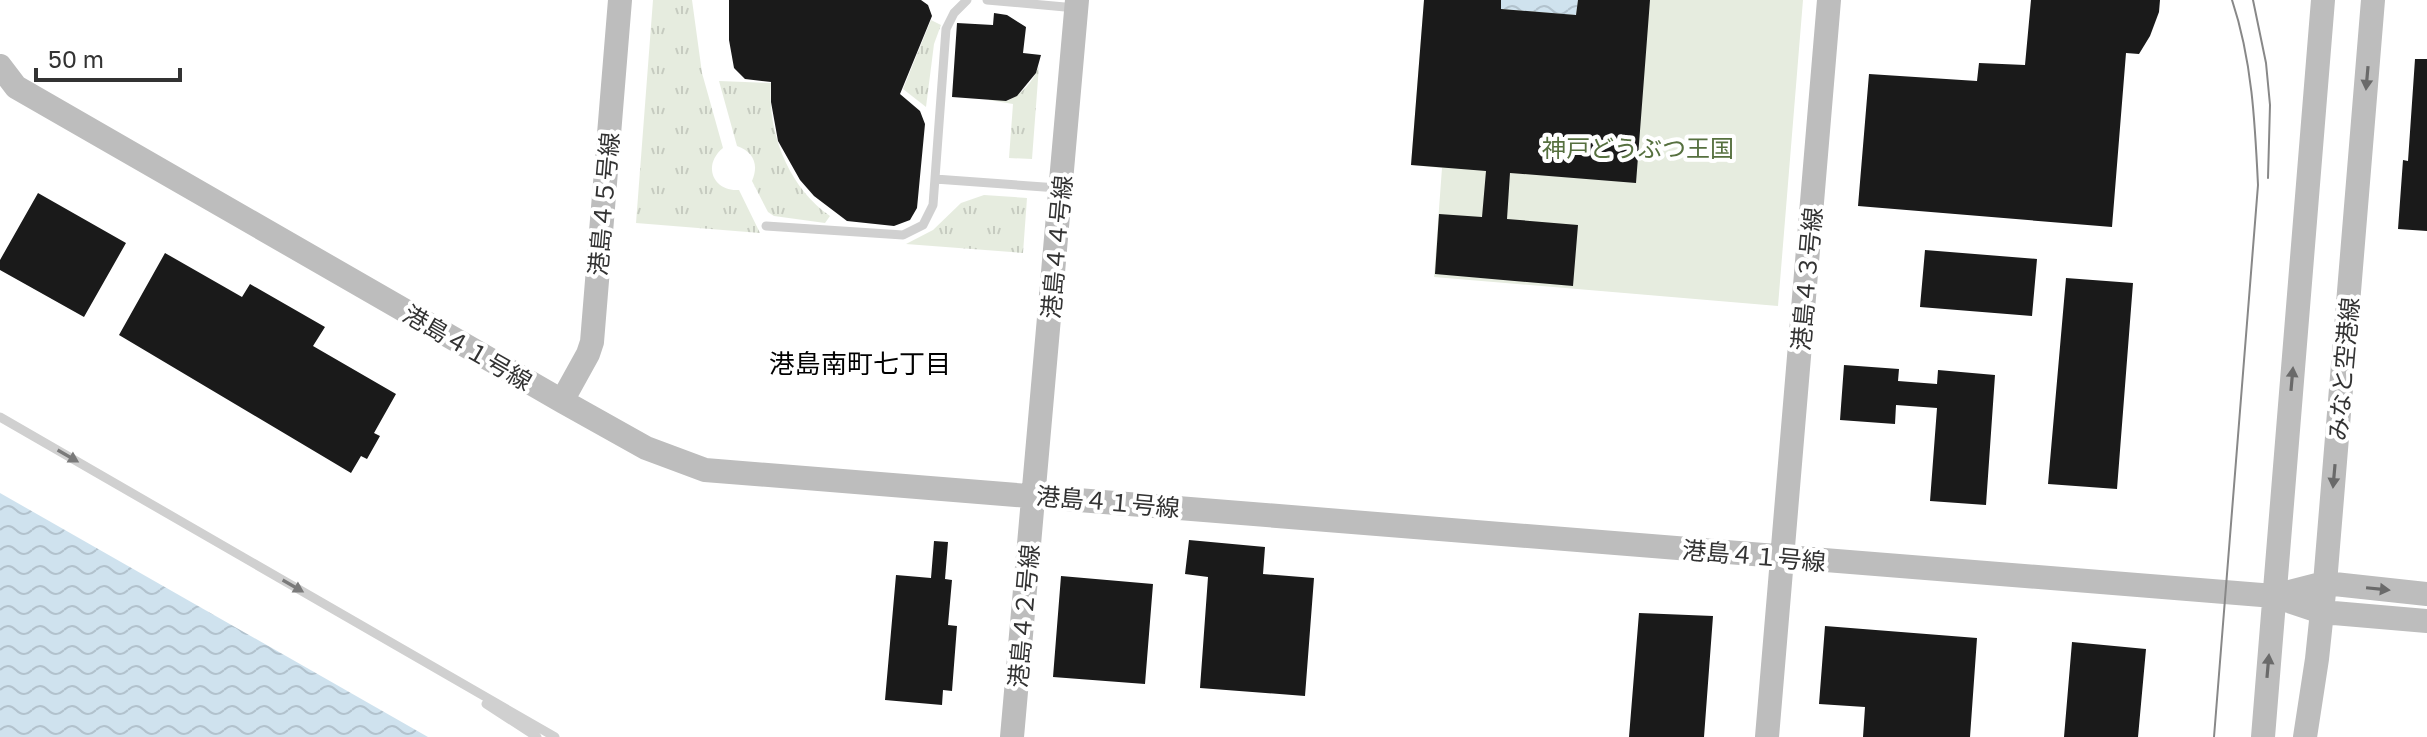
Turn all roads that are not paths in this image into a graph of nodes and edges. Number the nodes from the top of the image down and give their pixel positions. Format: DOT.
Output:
graph roads {
  1 [pos="620,0"];
  2 [pos="967,0"];
  3 [pos="987,0"];
  4 [pos="1829,0"];
  5 [pos="2323,0"];
  6 [pos="2373,0"];
  7 [pos="1076,4"];
  8 [pos="0,66"];
  9 [pos="935,179"];
  10 [pos="1061,188"];
  11 [pos="766,226"];
  12 [pos="562,401"];
  13 [pos="0,417"];
  14 [pos="1033,494"];
  15 [pos="1783,558"];
  16 [pos="2325,583"];
  17 [pos="2427,594"];
  18 [pos="2274,596"];
  19 [pos="2322,612"];
  20 [pos="2427,621"];
  21 [pos="406,651"];
  22 [pos="2317,659"];
  23 [pos="537,737"];
  24 [pos="555,737"];
  25 [pos="1012,737"];
  26 [pos="1767,737"];
  27 [pos="2263,737"];
  28 [pos="2305,737"];
  29 [pos="2317,737"];
  1 -- 12 [label="street, 港島４５号線"];
  2 -- 9 [label="lane"];
  3 -- 7 [label="lane"];
  4 -- 15 [label="street, 港島４３号線"];
  18 -- 5 [label="street, みなと空港線, one-way"];
  6 -- 16 [label="street, みなと空港線, one-way"];
  7 -- 10 [label="street, 港島４４号線"];
  8 -- 12 [label="street, 港島４１号線"];
  9 -- 10 [label="lane"];
  9 -- 11 [label="lane"];
  10 -- 14 [label="street, 港島４４号線"];
  12 -- 14 [label="street, 港島４１号線"];
  13 -- 21 [label="lane, one-way"];
  14 -- 15 [label="street, 港島４１号線"];
  14 -- 25 [label="street, 港島４２号線"];
  15 -- 18 [label="street, 港島４１号線"];
  15 -- 26 [label="street"];
  16 -- 17 [label="street, one-way"];
  16 -- 18 [label="street"];
  16 -- 19 [label="street, みなと空港線"];
  18 -- 19 [label="street, 港島４１号線"];
  27 -- 18 [label="street, みなと空港線, one-way"];
  19 -- 20 [label="street, 港島４１号線"];
  19 -- 22 [label="street, みなと空港線"];
  21 -- 23 [label="lane"];
  21 -- 24 [label="lane"];
  22 -- 28 [label="street, みなと空港線"];
  22 -- 29 [label="street"];
}
